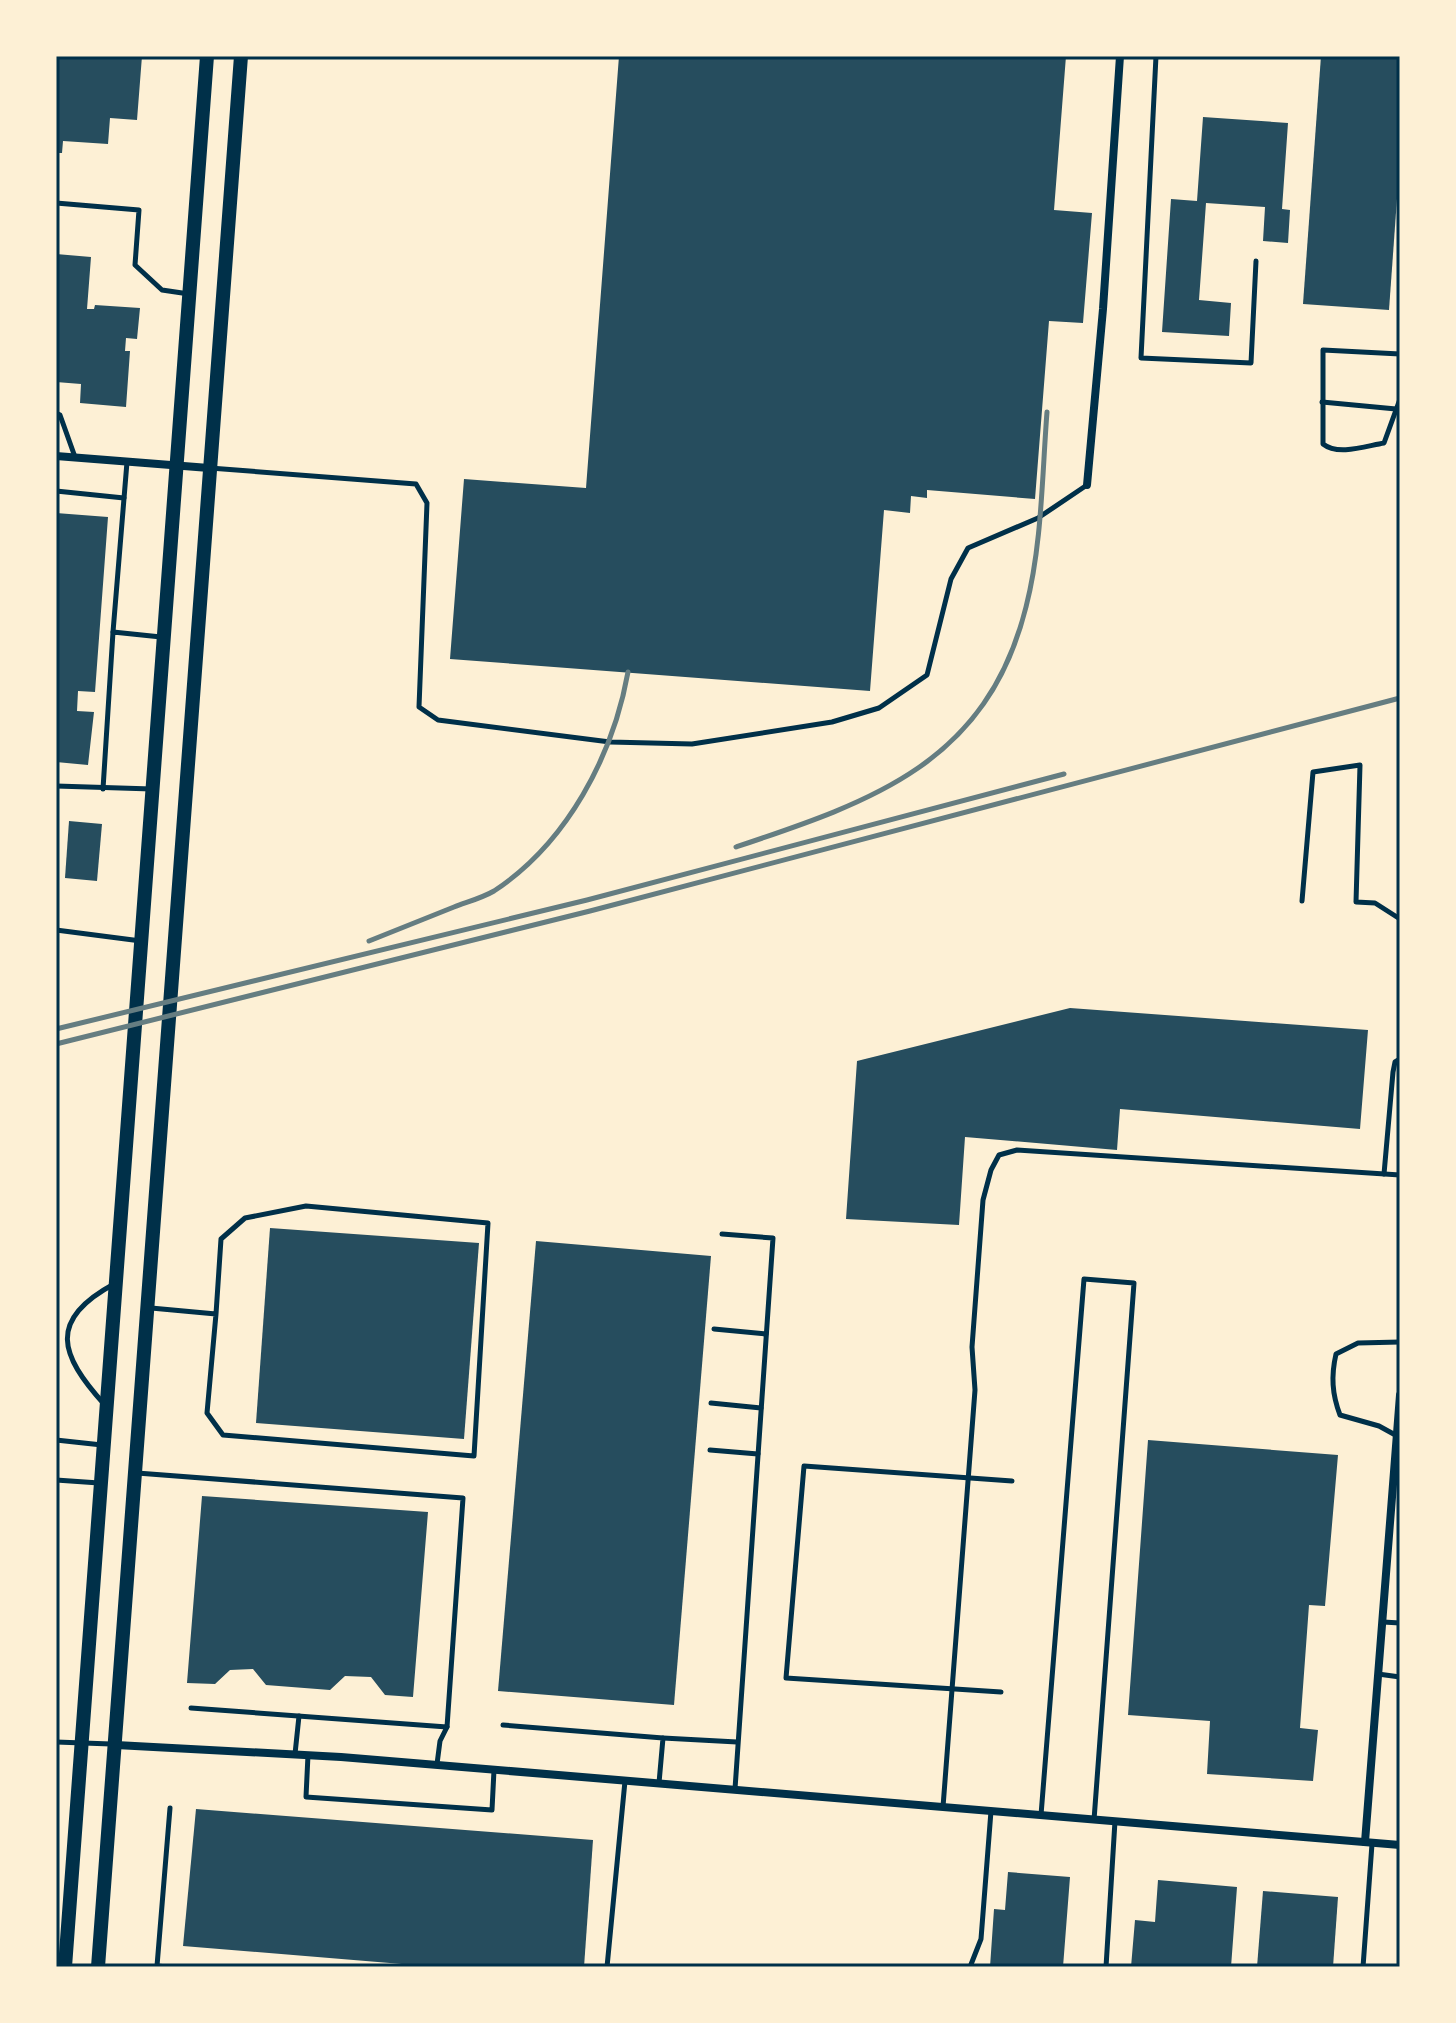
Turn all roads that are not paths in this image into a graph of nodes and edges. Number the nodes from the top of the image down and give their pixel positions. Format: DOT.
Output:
graph roads {
  1 [pos="207,56"];
  2 [pos="241,56"];
  3 [pos="1120,56"];
  4 [pos="1156,56"];
  5 [pos="56,203"];
  6 [pos="1256,261"];
  7 [pos="190,295"];
  8 [pos="1400,354"];
  9 [pos="1400,399"];
  10 [pos="1322,402"];
  11 [pos="1396,409"];
  12 [pos="56,413"];
  13 [pos="56,456"];
  14 [pos="75,458"];
  15 [pos="127,462"];
  16 [pos="177,466"];
  17 [pos="209,468"];
  18 [pos="1087,485"];
  19 [pos="56,491"];
  20 [pos="124,498"];
  21 [pos="113,632"];
  22 [pos="166,637"];
  23 [pos="56,786"];
  24 [pos="103,789"];
  25 [pos="153,789"];
  26 [pos="1302,901"];
  27 [pos="1400,919"];
  28 [pos="56,930"];
  29 [pos="142,941"];
  30 [pos="1400,1059"];
  31 [pos="1384,1174"];
  32 [pos="1400,1175"];
  33 [pos="722,1234"];
  34 [pos="115,1284"];
  35 [pos="149,1308"];
  36 [pos="216,1314"];
  37 [pos="714,1329"];
  38 [pos="766,1334"];
  39 [pos="1400,1342"];
  40 [pos="1400,1395"];
  41 [pos="711,1403"];
  42 [pos="106,1407"];
  43 [pos="761,1408"];
  44 [pos="1398,1437"];
  45 [pos="56,1440"];
  46 [pos="103,1445"];
  47 [pos="710,1450"];
  48 [pos="758,1454"];
  49 [pos="1397,1468"];
  50 [pos="136,1473"];
  51 [pos="968,1478"];
  52 [pos="56,1480"];
  53 [pos="1012,1481"];
  54 [pos="100,1483"];
  55 [pos="1383,1622"];
  56 [pos="1400,1623"];
  57 [pos="1378,1674"];
  58 [pos="1400,1677"];
  59 [pos="952,1689"];
  60 [pos="1001,1692"];
  61 [pos="191,1708"];
  62 [pos="299,1716"];
  63 [pos="503,1725"];
  64 [pos="447,1727"];
  65 [pos="663,1738"];
  66 [pos="56,1742"];
  67 [pos="81,1742"];
  68 [pos="738,1742"];
  69 [pos="116,1745"];
  70 [pos="295,1754"];
  71 [pos="308,1755"];
  72 [pos="437,1765"];
  73 [pos="494,1770"];
  74 [pos="625,1781"];
  75 [pos="659,1784"];
  76 [pos="735,1790"];
  77 [pos="943,1807"];
  78 [pos="170,1808"];
  79 [pos="991,1811"];
  80 [pos="1041,1815"];
  81 [pos="1094,1820"];
  82 [pos="1115,1821"];
  83 [pos="1369,1842"];
  84 [pos="1400,1845"];
  85 [pos="62,1944"];
  86 [pos="65,1967"];
  87 [pos="98,1967"];
  88 [pos="168,1967"];
  89 [pos="607,1967"];
  90 [pos="970,1967"];
  91 [pos="1106,1967"];
  92 [pos="1363,1967"];
  1 -- 7 [label="main road"];
  2 -- 17 [label="main road"];
  3 -- 18 [label="street"];
  4 -- 6 [label="lane"];
  5 -- 7 [label="lane"];
  7 -- 16 [label="main road"];
  8 -- 10 [label="lane"];
  9 -- 11 [label="lane"];
  10 -- 11 [label="lane"];
  10 -- 11 [label="lane"];
  12 -- 14 [label="lane"];
  13 -- 14 [label="street"];
  14 -- 15 [label="street"];
  15 -- 16 [label="street"];
  15 -- 20 [label="lane"];
  16 -- 17 [label="street"];
  16 -- 22 [label="main road"];
  17 -- 18 [label="lane"];
  17 -- 35 [label="main road"];
  19 -- 20 [label="lane"];
  20 -- 21 [label="lane"];
  21 -- 22 [label="lane"];
  21 -- 24 [label="lane"];
  22 -- 25 [label="main road"];
  23 -- 24 [label="lane"];
  24 -- 25 [label="lane"];
  25 -- 29 [label="main road"];
  26 -- 27 [label="lane"];
  28 -- 29 [label="lane"];
  29 -- 34 [label="main road"];
  30 -- 31 [label="lane"];
  31 -- 32 [label="lane"];
  31 -- 51 [label="lane"];
  33 -- 38 [label="lane"];
  34 -- 42 [label="main road"];
  34 -- 42 [label="lane"];
  35 -- 36 [label="lane"];
  35 -- 50 [label="main road"];
  36 -- 36 [label="lane"];
  37 -- 38 [label="lane"];
  38 -- 43 [label="lane"];
  39 -- 44 [label="lane"];
  40 -- 44 [label="street"];
  41 -- 43 [label="lane"];
  42 -- 46 [label="main road"];
  43 -- 48 [label="lane"];
  44 -- 49 [label="street"];
  45 -- 46 [label="lane"];
  46 -- 54 [label="main road"];
  47 -- 48 [label="lane"];
  48 -- 68 [label="lane"];
  49 -- 55 [label="street"];
  50 -- 64 [label="lane"];
  50 -- 69 [label="main road"];
  51 -- 53 [label="lane"];
  51 -- 59 [label="lane"];
  51 -- 59 [label="lane"];
  52 -- 54 [label="lane"];
  54 -- 67 [label="main road"];
  55 -- 56 [label="lane"];
  55 -- 57 [label="street"];
  57 -- 58 [label="lane"];
  57 -- 83 [label="street"];
  59 -- 60 [label="lane"];
  59 -- 77 [label="lane"];
  61 -- 62 [label="lane"];
  62 -- 64 [label="lane"];
  62 -- 70 [label="lane"];
  63 -- 65 [label="lane"];
  64 -- 72 [label="lane"];
  65 -- 68 [label="lane"];
  65 -- 75 [label="lane"];
  66 -- 67 [label="lane"];
  67 -- 69 [label="lane"];
  67 -- 85 [label="main road"];
  68 -- 76 [label="lane"];
  69 -- 70 [label="street"];
  69 -- 87 [label="main road"];
  70 -- 71 [label="street"];
  71 -- 72 [label="street"];
  71 -- 73 [label="lane"];
  72 -- 73 [label="street"];
  73 -- 74 [label="street"];
  74 -- 75 [label="street"];
  74 -- 89 [label="lane"];
  75 -- 76 [label="street"];
  76 -- 77 [label="street"];
  77 -- 79 [label="street"];
  78 -- 88 [label="lane"];
  79 -- 80 [label="street"];
  79 -- 90 [label="lane"];
  80 -- 81 [label="street"];
  80 -- 81 [label="lane"];
  81 -- 82 [label="street"];
  82 -- 83 [label="street"];
  82 -- 91 [label="lane"];
  83 -- 84 [label="street"];
  83 -- 92 [label="lane"];
  85 -- 86 [label="main road"];
}
